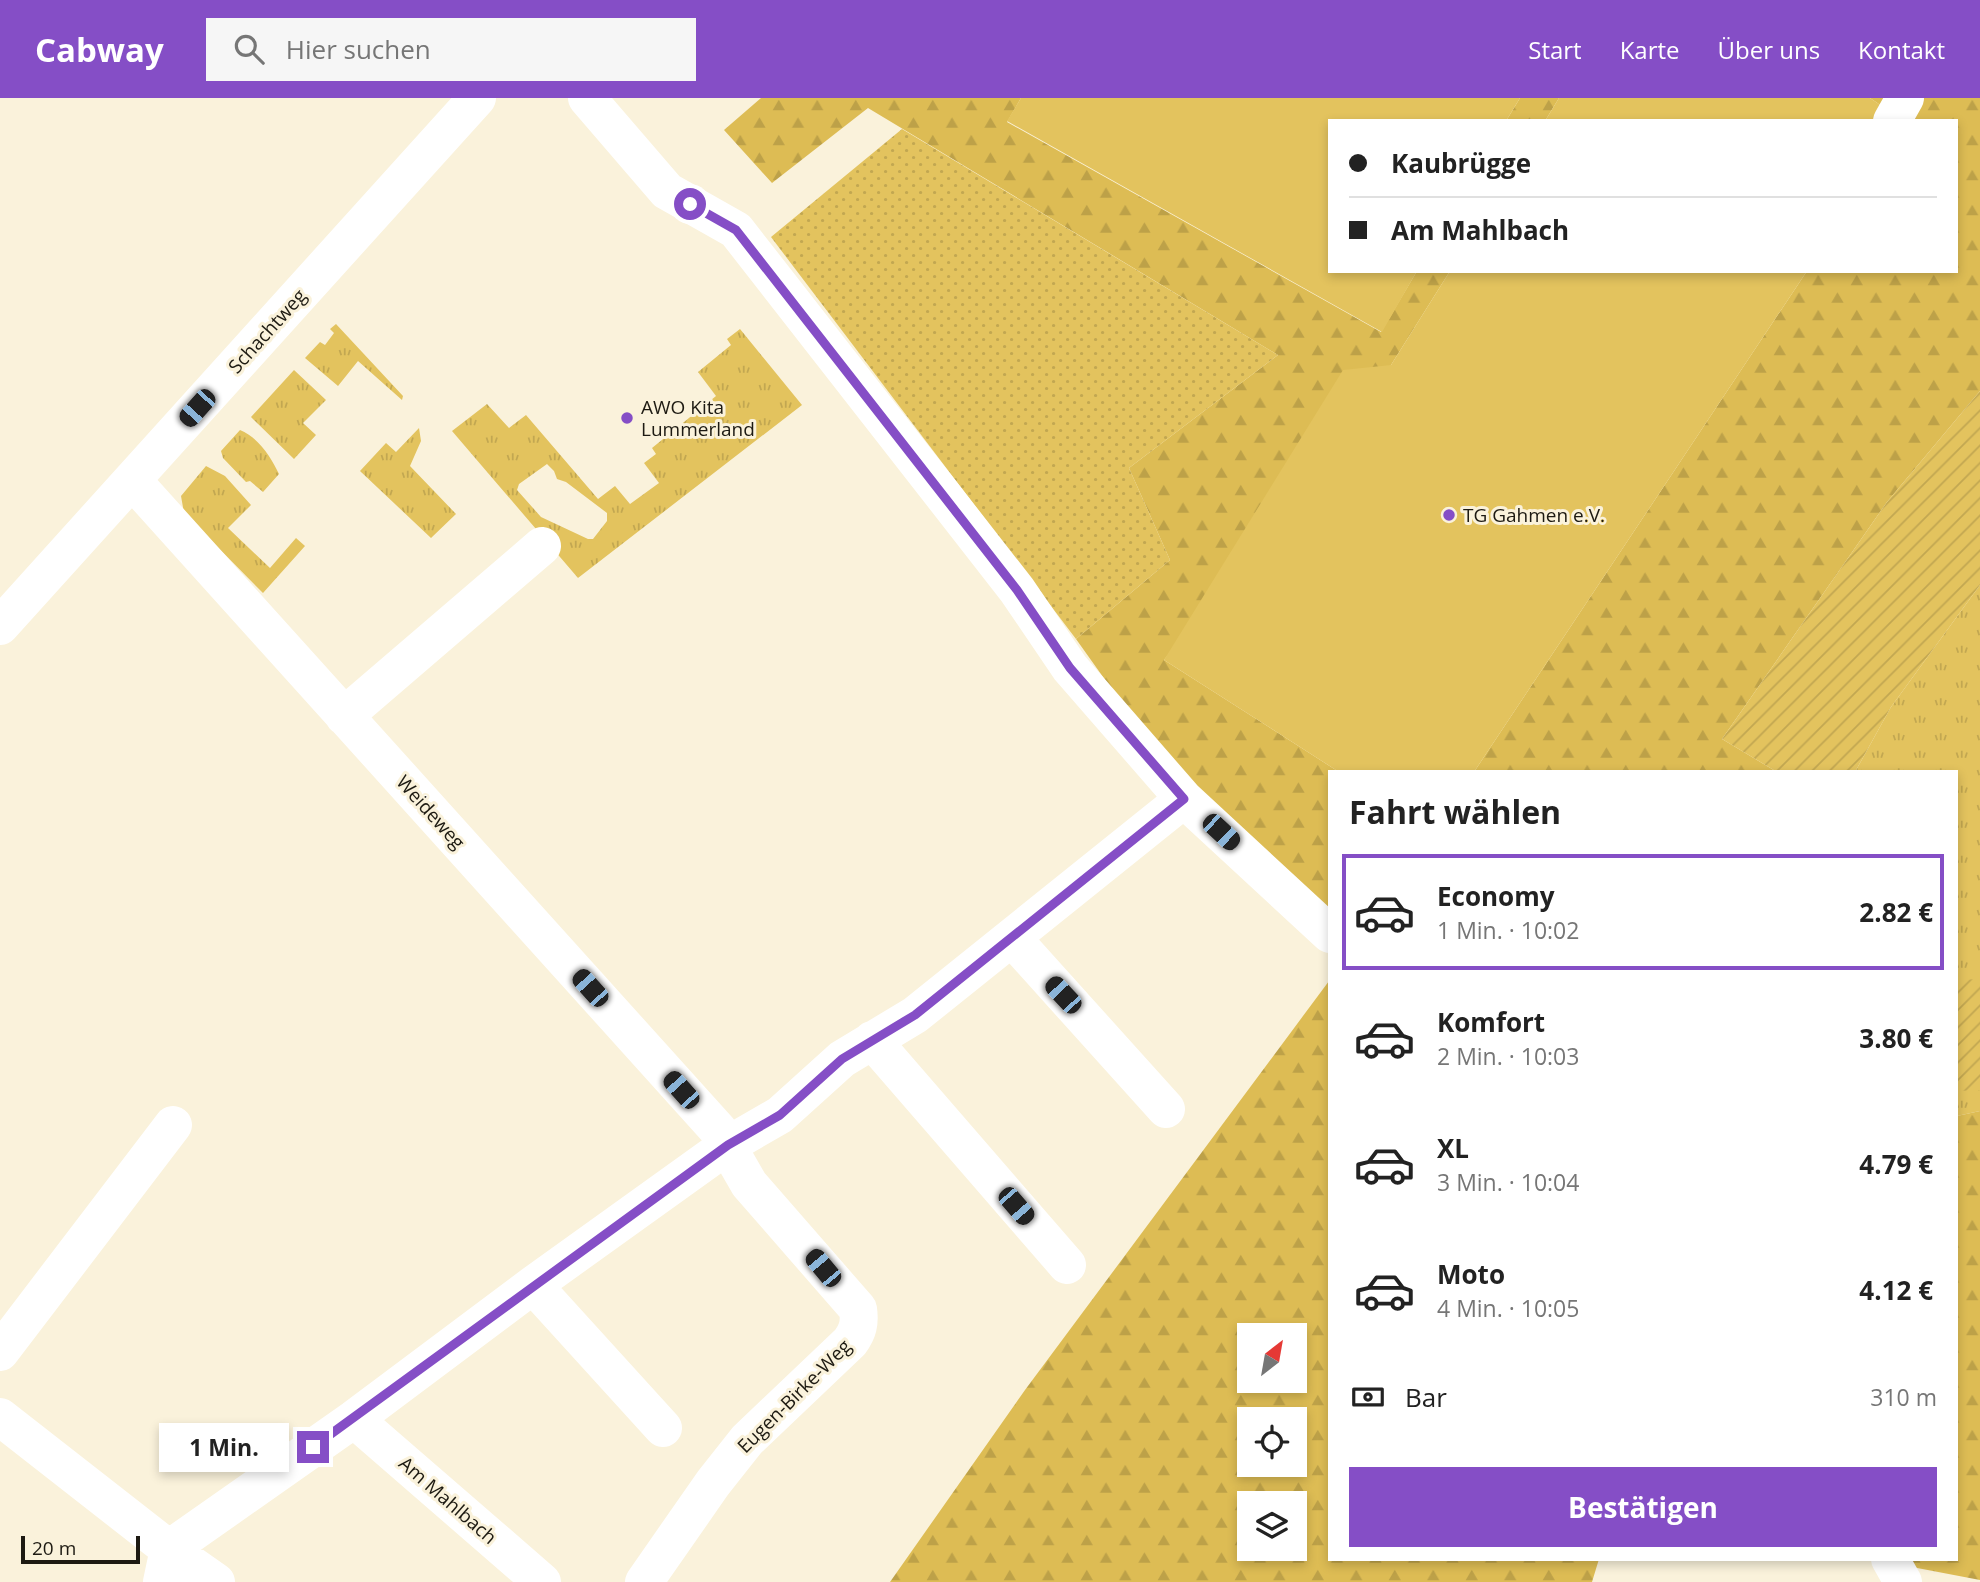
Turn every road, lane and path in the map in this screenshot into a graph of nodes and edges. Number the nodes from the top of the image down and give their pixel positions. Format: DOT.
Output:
graph roads {
  1 [pos="477,98"];
  2 [pos="587,98"];
  3 [pos="1905,98"];
  4 [pos="1893,119"];
  5 [pos="132,480"];
  6 [pos="542,546"];
  7 [pos="0,626"];
  8 [pos="344,716"];
  9 [pos="1184,799"];
  10 [pos="1328,932"];
  11 [pos="1012,938"];
  12 [pos="872,1040"];
  13 [pos="1166,1108"];
  14 [pos="173,1125"];
  15 [pos="728,1145"];
  16 [pos="1067,1265"];
  17 [pos="533,1285"];
  18 [pos="0,1352"];
  19 [pos="0,1417"];
  20 [pos="354,1419"];
  21 [pos="663,1428"];
  22 [pos="1891,1561"];
  23 [pos="166,1565"];
  24 [pos="216,1582"];
  25 [pos="542,1582"];
  26 [pos="644,1582"];
  27 [pos="1903,1582"];
  1 -- 5 [label="street, Schachtweg"];
  2 -- 9 [label="street"];
  3 -- 4 [label="street"];
  5 -- 7 [label="street, Schachtweg"];
  5 -- 8 [label="street, Weideweg"];
  6 -- 8 [label="street"];
  8 -- 15 [label="street, Weideweg"];
  9 -- 10 [label="street"];
  9 -- 11 [label="street"];
  11 -- 12 [label="street"];
  11 -- 13 [label="street"];
  12 -- 15 [label="street"];
  12 -- 16 [label="street"];
  14 -- 18 [label="street"];
  15 -- 17 [label="street"];
  15 -- 26 [label="street, Eugen-Birke-Weg"];
  17 -- 20 [label="street"];
  17 -- 21 [label="street"];
  19 -- 23 [label="street"];
  20 -- 23 [label="street"];
  20 -- 25 [label="street, Am Mahlbach"];
  22 -- 27 [label="street"];
  23 -- 24 [label="street"];
}
